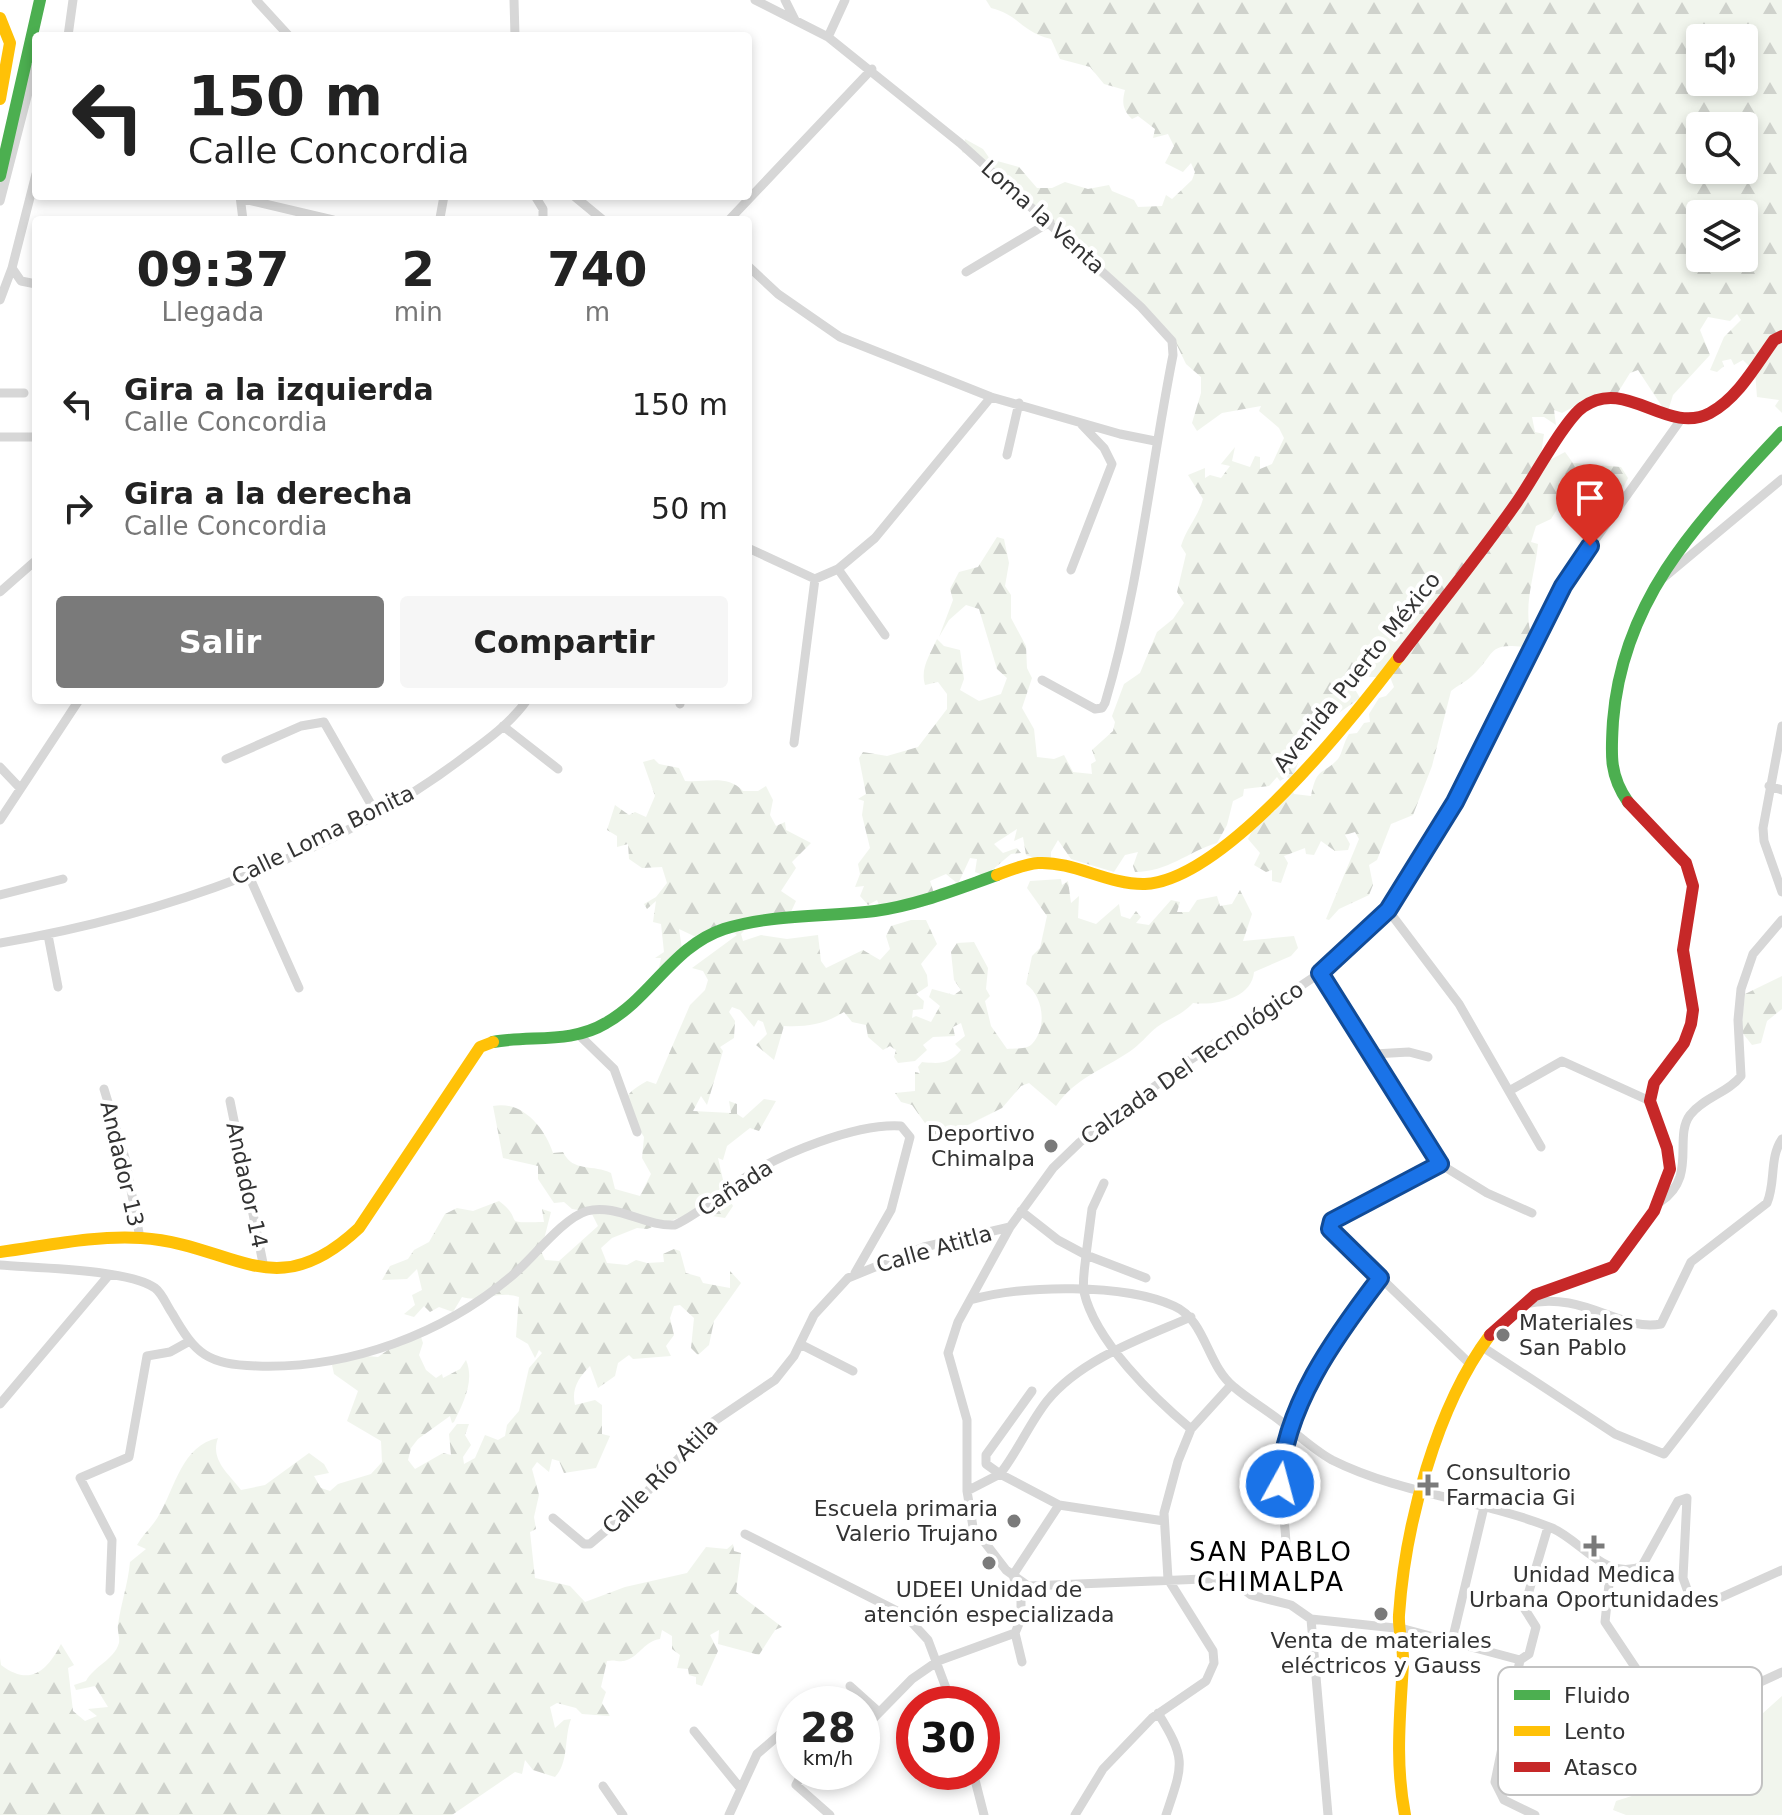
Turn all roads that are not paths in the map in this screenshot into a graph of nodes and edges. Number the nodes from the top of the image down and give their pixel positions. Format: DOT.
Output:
graph roads {
  1 [pos="40,0"];
  2 [pos="73,0"];
  3 [pos="256,0"];
  4 [pos="514,0"];
  5 [pos="755,0"];
  6 [pos="785,0"];
  7 [pos="840,3"];
  8 [pos="0,18"];
  9 [pos="795,20"];
  10 [pos="33,32"];
  11 [pos="69,32"];
  12 [pos="285,32"];
  13 [pos="515,32"];
  14 [pos="32,35"];
  15 [pos="828,37"];
  16 [pos="29,48"];
  17 [pos="872,69"];
  18 [pos="0,99"];
  19 [pos="0,176"];
  20 [pos="32,190"];
  21 [pos="752,190"];
  22 [pos="252,200"];
  23 [pos="579,200"];
  24 [pos="0,201"];
  25 [pos="317,216"];
  26 [pos="598,216"];
  27 [pos="1050,222"];
  28 [pos="12,268"];
  29 [pos="752,270"];
  30 [pos="966,272"];
  31 [pos="32,283"];
  32 [pos="0,300"];
  33 [pos="1782,336"];
  34 [pos="0,393"];
  35 [pos="24,393"];
  36 [pos="991,397"];
  37 [pos="1019,403"];
  38 [pos="1682,418"];
  39 [pos="1080,422"];
  40 [pos="1782,432"];
  41 [pos="0,437"];
  42 [pos="32,437"];
  43 [pos="1155,441"];
  44 [pos="1007,455"];
  45 [pos="1782,479"];
  46 [pos="752,550"];
  47 [pos="32,564"];
  48 [pos="838,569"];
  49 [pos="1071,570"];
  50 [pos="815,579"];
  51 [pos="1654,586"];
  52 [pos="0,592"];
  53 [pos="885,635"];
  54 [pos="1042,680"];
  55 [pos="76,704"];
  56 [pos="523,704"];
  57 [pos="503,726"];
  58 [pos="1782,726"];
  59 [pos="794,743"];
  60 [pos="226,759"];
  61 [pos="0,767"];
  62 [pos="558,769"];
  63 [pos="1769,786"];
  64 [pos="19,787"];
  65 [pos="1782,790"];
  66 [pos="376,813"];
  67 [pos="0,820"];
  68 [pos="249,876"];
  69 [pos="63,879"];
  70 [pos="1782,892"];
  71 [pos="0,895"];
  72 [pos="1388,910"];
  73 [pos="1782,920"];
  74 [pos="48,935"];
  75 [pos="0,943"];
  76 [pos="1320,973"];
  77 [pos="58,987"];
  78 [pos="299,988"];
  79 [pos="578,1034"];
  80 [pos="1374,1054"];
  81 [pos="1428,1057"];
  82 [pos="104,1089"];
  83 [pos="1509,1091"];
  84 [pos="230,1101"];
  85 [pos="1650,1101"];
  86 [pos="637,1132"];
  87 [pos="1782,1139"];
  88 [pos="1541,1147"];
  89 [pos="1440,1164"];
  90 [pos="1104,1183"];
  91 [pos="1660,1202"];
  92 [pos="1021,1211"];
  93 [pos="1532,1213"];
  94 [pos="1010,1227"];
  95 [pos="140,1238"];
  96 [pos="0,1252"];
  97 [pos="1086,1255"];
  98 [pos="0,1265"];
  99 [pos="264,1268"];
  100 [pos="855,1273"];
  101 [pos="109,1275"];
  102 [pos="1146,1278"];
  103 [pos="1380,1278"];
  104 [pos="1084,1291"];
  105 [pos="970,1300"];
  106 [pos="823,1303"];
  107 [pos="1521,1305"];
  108 [pos="1773,1314"];
  109 [pos="1191,1317"];
  110 [pos="188,1342"];
  111 [pos="800,1344"];
  112 [pos="1481,1346"];
  113 [pos="1116,1350"];
  114 [pos="1469,1363"];
  115 [pos="853,1371"];
  116 [pos="1231,1385"];
  117 [pos="1032,1391"];
  118 [pos="0,1404"];
  119 [pos="1191,1429"];
  120 [pos="1290,1429"];
  121 [pos="1000,1474"];
  122 [pos="967,1491"];
  123 [pos="1420,1493"];
  124 [pos="1059,1505"];
  125 [pos="1484,1507"];
  126 [pos="553,1518"];
  127 [pos="1164,1521"];
  128 [pos="1548,1527"];
  129 [pos="745,1534"];
  130 [pos="1286,1552"];
  131 [pos="1618,1569"];
  132 [pos="1782,1570"];
  133 [pos="1013,1575"];
  134 [pos="1168,1579"];
  135 [pos="110,1591"];
  136 [pos="1311,1619"];
  137 [pos="1404,1629"];
  138 [pos="1015,1633"];
  139 [pos="1452,1641"];
  140 [pos="1520,1660"];
  141 [pos="938,1661"];
  142 [pos="1022,1662"];
  143 [pos="1519,1667"];
  144 [pos="1635,1667"];
  145 [pos="1782,1672"];
  146 [pos="1762,1681"];
  147 [pos="946,1686"];
  148 [pos="880,1711"];
  149 [pos="1158,1713"];
  150 [pos="694,1731"];
  151 [pos="776,1737"];
  152 [pos="1498,1773"];
  153 [pos="603,1786"];
  154 [pos="741,1789"];
  155 [pos="802,1790"];
  156 [pos="978,1790"];
  157 [pos="1498,1793"];
  158 [pos="1500,1795"];
  159 [pos="623,1815"];
  160 [pos="729,1815"];
  161 [pos="830,1815"];
  162 [pos="984,1815"];
  163 [pos="1075,1815"];
  164 [pos="1166,1815"];
  165 [pos="1328,1815"];
  166 [pos="1405,1815"];
  167 [pos="1535,1815"];
  1 -- 10 [label="main road"];
  2 -- 11 [label="street"];
  3 -- 12 [label="street"];
  4 -- 13 [label="street"];
  5 -- 9 [label="street, Loma la Venta"];
  6 -- 9 [label="street"];
  7 -- 15 [label="street"];
  8 -- 18 [label="main road"];
  9 -- 15 [label="street, Loma la Venta"];
  14 -- 16 [label="main road"];
  15 -- 17 [label="street, Loma la Venta"];
  16 -- 19 [label="main road"];
  16 -- 24 [label="street"];
  17 -- 21 [label="street"];
  17 -- 27 [label="street, Loma la Venta"];
  20 -- 28 [label="street"];
  22 -- 25 [label="street"];
  23 -- 26 [label="street"];
  27 -- 30 [label="street"];
  27 -- 43 [label="street, Loma la Venta"];
  28 -- 31 [label="street"];
  28 -- 32 [label="street"];
  29 -- 36 [label="street"];
  33 -- 38 [label="main road"];
  34 -- 35 [label="street"];
  36 -- 37 [label="street"];
  36 -- 48 [label="street"];
  37 -- 39 [label="street"];
  37 -- 44 [label="street"];
  38 -- 72 [label="street, Calzada Del Tecnológico"];
  38 -- 79 [label="main road, Avenida Puerto México"];
  39 -- 43 [label="street"];
  39 -- 49 [label="street"];
  40 -- 51 [label="main road"];
  41 -- 42 [label="street"];
  43 -- 54 [label="street"];
  45 -- 51 [label="street"];
  46 -- 50 [label="street"];
  47 -- 52 [label="street"];
  48 -- 50 [label="street"];
  48 -- 53 [label="street"];
  50 -- 59 [label="street"];
  51 -- 85 [label="main road"];
  55 -- 64 [label="street"];
  56 -- 57 [label="street, Calle Loma Bonita"];
  57 -- 62 [label="street"];
  57 -- 66 [label="street, Calle Loma Bonita"];
  58 -- 63 [label="street"];
  60 -- 66 [label="street"];
  61 -- 64 [label="street"];
  63 -- 65 [label="street"];
  63 -- 70 [label="street"];
  64 -- 67 [label="street"];
  66 -- 68 [label="street, Calle Loma Bonita"];
  68 -- 74 [label="street, Calle Loma Bonita"];
  68 -- 78 [label="street"];
  69 -- 71 [label="street"];
  72 -- 76 [label="street, Calzada Del Tecnológico"];
  72 -- 83 [label="street"];
  73 -- 91 [label="street"];
  74 -- 75 [label="street, Calle Loma Bonita"];
  74 -- 77 [label="street"];
  76 -- 80 [label="street"];
  76 -- 92 [label="street, Calzada Del Tecnológico"];
  79 -- 86 [label="street"];
  79 -- 99 [label="main road, Avenida Puerto México"];
  80 -- 81 [label="street"];
  80 -- 89 [label="street"];
  82 -- 95 [label="street, Andador 13"];
  83 -- 85 [label="street"];
  83 -- 88 [label="street"];
  84 -- 99 [label="street, Andador 14"];
  85 -- 91 [label="main road"];
  87 -- 107 [label="street"];
  89 -- 93 [label="street"];
  89 -- 103 [label="street"];
  90 -- 97 [label="street"];
  91 -- 107 [label="main road"];
  92 -- 94 [label="street, Calzada Del Tecnológico"];
  92 -- 97 [label="street"];
  94 -- 100 [label="street, Calle Atitla"];
  94 -- 105 [label="street, Calzada Del Tecnológico"];
  95 -- 96 [label="main road, Avenida Puerto México"];
  95 -- 99 [label="main road, Avenida Puerto México"];
  97 -- 102 [label="street"];
  97 -- 104 [label="street"];
  98 -- 101 [label="street"];
  100 -- 106 [label="street, Calle Atitla"];
  100 -- 110 [label="street, Cañada"];
  101 -- 110 [label="street"];
  101 -- 118 [label="street"];
  103 -- 114 [label="street"];
  103 -- 120 [label="street"];
  104 -- 105 [label="street"];
  104 -- 109 [label="street"];
  104 -- 113 [label="street"];
  105 -- 122 [label="street, Calzada Del Tecnológico"];
  106 -- 111 [label="street, Calle Río Atila"];
  107 -- 112 [label="main road"];
  108 -- 112 [label="street"];
  109 -- 113 [label="street"];
  109 -- 116 [label="street"];
  110 -- 135 [label="street"];
  111 -- 115 [label="street"];
  111 -- 126 [label="street, Calle Río Atila"];
  112 -- 114 [label="main road"];
  113 -- 119 [label="street"];
  113 -- 121 [label="street"];
  114 -- 123 [label="main road"];
  116 -- 119 [label="street"];
  116 -- 120 [label="street"];
  117 -- 121 [label="street"];
  119 -- 127 [label="street"];
  120 -- 123 [label="street"];
  120 -- 130 [label="street"];
  121 -- 122 [label="street"];
  121 -- 124 [label="street"];
  122 -- 133 [label="street, Calzada Del Tecnológico"];
  123 -- 125 [label="street"];
  123 -- 137 [label="main road"];
  124 -- 127 [label="street"];
  124 -- 133 [label="street"];
  125 -- 128 [label="street"];
  125 -- 139 [label="street"];
  127 -- 134 [label="street"];
  128 -- 131 [label="street"];
  128 -- 140 [label="street"];
  129 -- 141 [label="street"];
  131 -- 132 [label="street"];
  131 -- 144 [label="street"];
  133 -- 134 [label="street"];
  133 -- 138 [label="street"];
  134 -- 136 [label="street"];
  134 -- 149 [label="street"];
  136 -- 137 [label="street"];
  136 -- 165 [label="street"];
  137 -- 139 [label="street"];
  137 -- 166 [label="main road"];
  138 -- 141 [label="street"];
  138 -- 142 [label="street"];
  139 -- 140 [label="street"];
  140 -- 143 [label="street"];
  141 -- 147 [label="street"];
  141 -- 148 [label="street"];
  145 -- 146 [label="street"];
  149 -- 163 [label="street"];
  149 -- 164 [label="street"];
  150 -- 154 [label="street"];
  151 -- 154 [label="street"];
  152 -- 157 [label="street"];
  153 -- 159 [label="street"];
  154 -- 160 [label="street"];
  155 -- 161 [label="street"];
  156 -- 162 [label="street"];
  158 -- 167 [label="street"];
}
